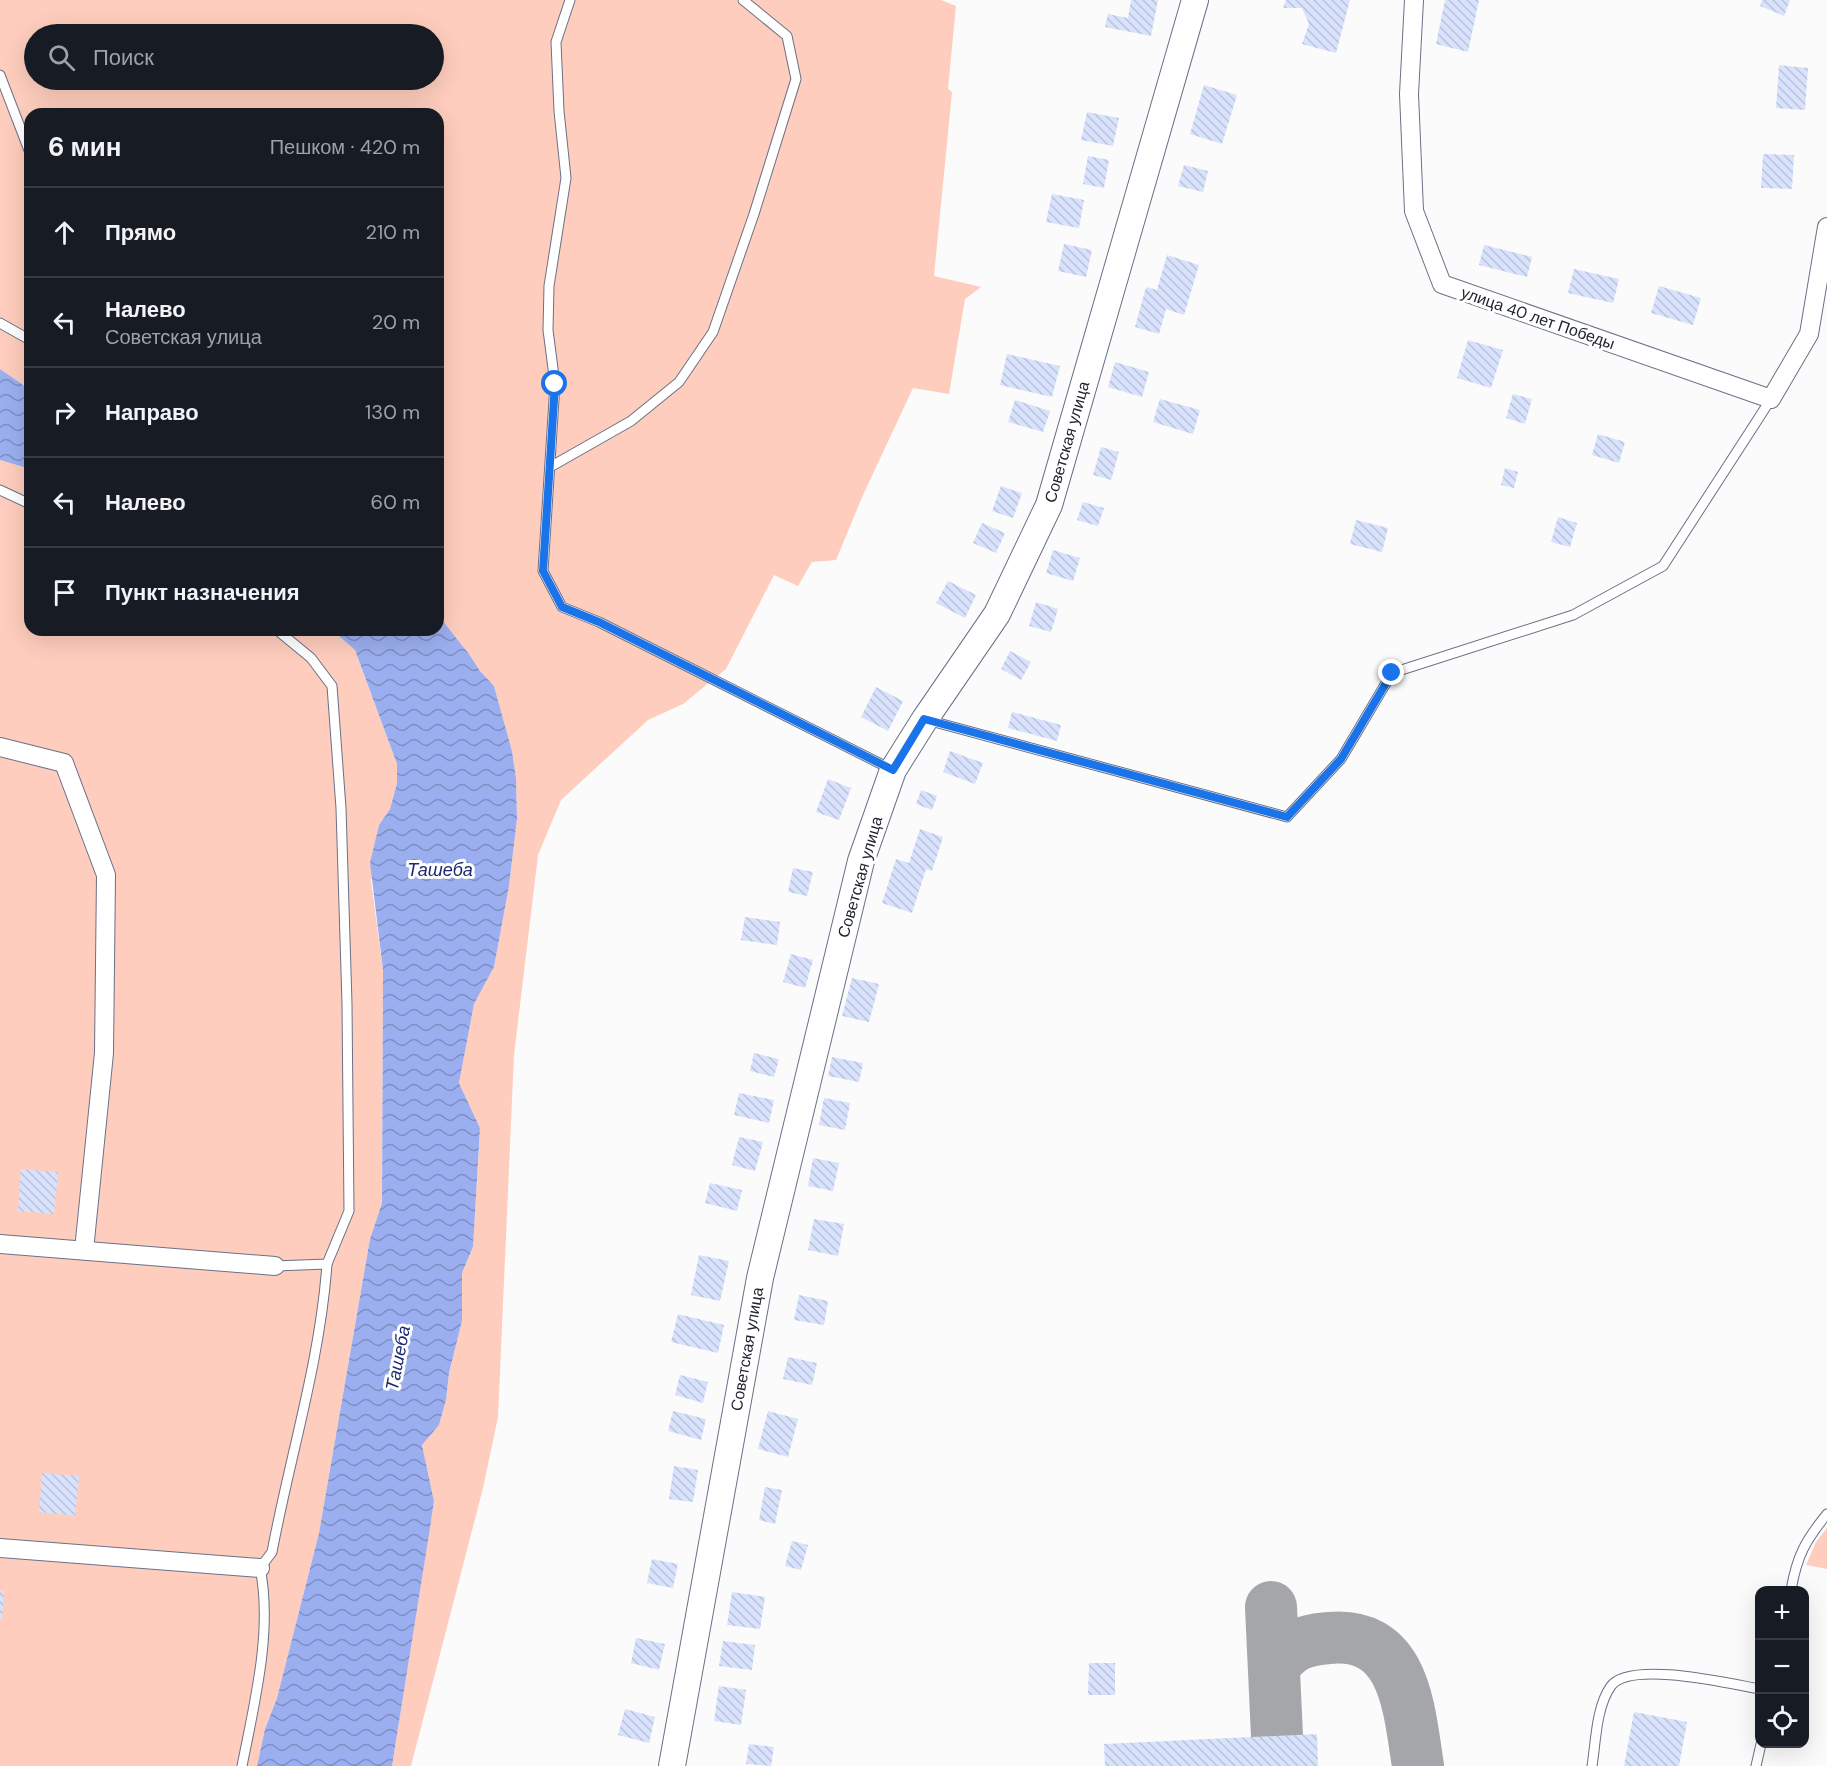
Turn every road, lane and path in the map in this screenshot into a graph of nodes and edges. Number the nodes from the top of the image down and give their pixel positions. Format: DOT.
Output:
graph roads {
  1 [pos="570,0"];
  2 [pos="743,0"];
  3 [pos="1195,0"];
  4 [pos="1414,0"];
  5 [pos="0,75"];
  6 [pos="24,137"];
  7 [pos="1827,227"];
  8 [pos="0,323"];
  9 [pos="24,337"];
  10 [pos="1771,399"];
  11 [pos="550,467"];
  12 [pos="0,490"];
  13 [pos="24,501"];
  14 [pos="284,636"];
  15 [pos="924,719"];
  16 [pos="0,747"];
  17 [pos="893,770"];
  18 [pos="0,1244"];
  19 [pos="84,1250"];
  20 [pos="327,1264"];
  21 [pos="275,1266"];
  22 [pos="1827,1514"];
  23 [pos="0,1548"];
  24 [pos="260,1568"];
  25 [pos="1792,1586"];
  26 [pos="1755,1688"];
  27 [pos="1760,1748"];
  28 [pos="242,1766"];
  29 [pos="672,1766"];
  30 [pos="1592,1766"];
  31 [pos="1756,1766"];
  1 -- 11 [label="lane"];
  2 -- 11 [label="lane"];
  3 -- 15 [label="street, Советская улица"];
  4 -- 10 [label="street, улица 40 лет Победы"];
  5 -- 6 [label="lane"];
  7 -- 10 [label="street"];
  8 -- 9 [label="lane"];
  10 -- 15 [label="lane"];
  11 -- 17 [label="lane"];
  12 -- 13 [label="lane"];
  14 -- 20 [label="lane"];
  15 -- 17 [label="street, Советская улица"];
  16 -- 19 [label="street"];
  17 -- 29 [label="street, Советская улица"];
  18 -- 19 [label="street"];
  19 -- 21 [label="street"];
  20 -- 21 [label="lane"];
  20 -- 24 [label="lane"];
  22 -- 25 [label="lane"];
  23 -- 24 [label="street"];
  24 -- 28 [label="lane"];
  26 -- 30 [label="lane"];
  27 -- 31 [label="lane"];
}
